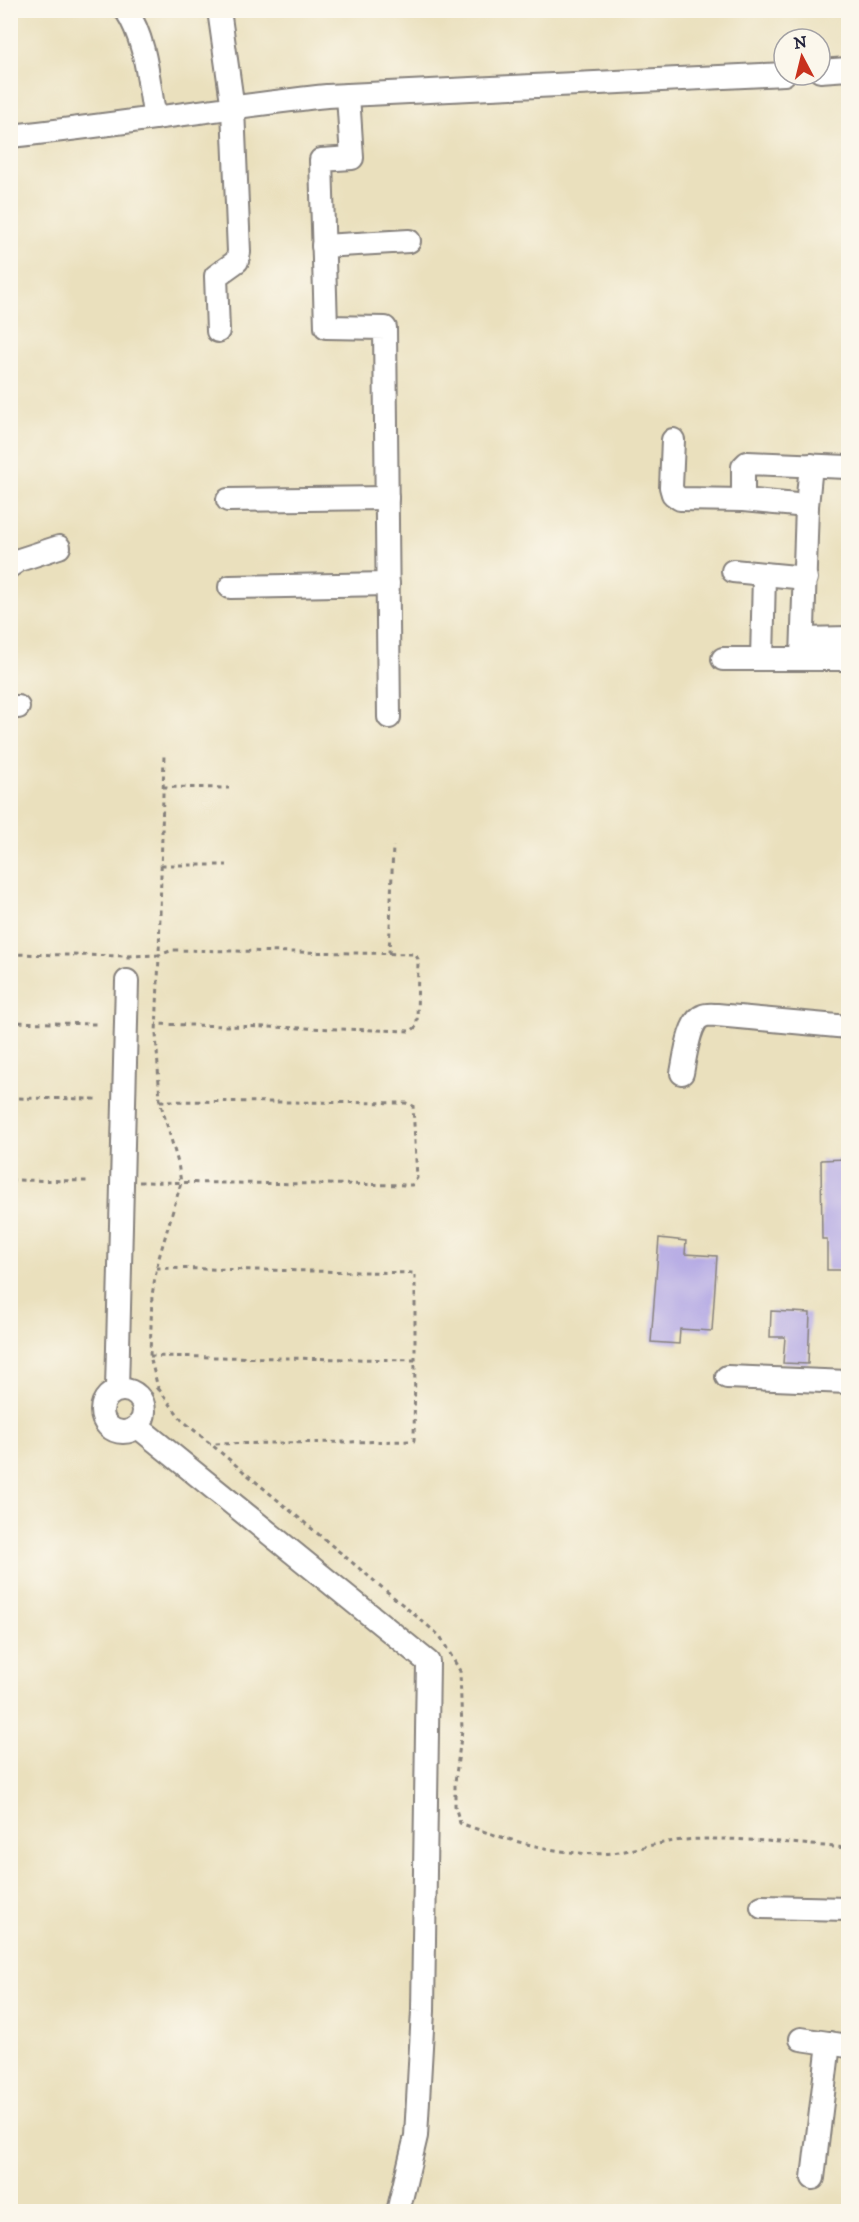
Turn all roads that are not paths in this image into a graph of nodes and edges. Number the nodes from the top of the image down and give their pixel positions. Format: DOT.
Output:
graph roads {
  1 [pos="126,10"];
  2 [pos="219,10"];
  3 [pos="849,69"];
  4 [pos="832,70"];
  5 [pos="772,75"];
  6 [pos="348,94"];
  7 [pos="233,109"];
  8 [pos="155,118"];
  9 [pos="10,136"];
  10 [pos="409,241"];
  11 [pos="323,246"];
  12 [pos="218,331"];
  13 [pos="673,440"];
  14 [pos="811,465"];
  15 [pos="849,466"];
  16 [pos="387,498"];
  17 [pos="228,500"];
  18 [pos="743,500"];
  19 [pos="807,506"];
  20 [pos="59,547"];
  21 [pos="10,566"];
  22 [pos="733,571"];
  23 [pos="764,574"];
  24 [pos="806,578"];
  25 [pos="388,584"];
  26 [pos="230,587"];
  27 [pos="849,638"];
  28 [pos="803,648"];
  29 [pos="723,659"];
  30 [pos="762,659"];
  31 [pos="849,659"];
  32 [pos="389,717"];
  33 [pos="127,981"];
  34 [pos="849,1027"];
  35 [pos="681,1073"];
  36 [pos="727,1377"];
  37 [pos="849,1382"];
  38 [pos="117,1389"];
  39 [pos="138,1427"];
  40 [pos="762,1907"];
  41 [pos="849,1909"];
  42 [pos="801,2039"];
  43 [pos="839,2045"];
  44 [pos="813,2178"];
  45 [pos="398,2211"];
  1 -- 8 [label="street"];
  2 -- 7 [label="street"];
  3 -- 4 [label="street"];
  5 -- 6 [label="street"];
  6 -- 7 [label="street"];
  6 -- 11 [label="street"];
  7 -- 8 [label="street"];
  7 -- 12 [label="street"];
  8 -- 9 [label="street"];
  10 -- 11 [label="street"];
  11 -- 16 [label="street"];
  13 -- 18 [label="street"];
  14 -- 15 [label="street"];
  14 -- 18 [label="street"];
  14 -- 19 [label="street"];
  16 -- 17 [label="street"];
  16 -- 25 [label="street"];
  18 -- 19 [label="street"];
  19 -- 24 [label="street"];
  20 -- 21 [label="street"];
  22 -- 23 [label="street"];
  23 -- 24 [label="street"];
  23 -- 30 [label="street"];
  24 -- 28 [label="street"];
  25 -- 26 [label="street"];
  25 -- 32 [label="street"];
  27 -- 28 [label="street"];
  28 -- 30 [label="street"];
  28 -- 31 [label="street"];
  29 -- 30 [label="street"];
  33 -- 38 [label="street"];
  34 -- 35 [label="street"];
  36 -- 37 [label="street"];
  38 -- 39 [label="street"];
  38 -- 39 [label="street"];
  39 -- 45 [label="street"];
  40 -- 41 [label="street"];
  42 -- 43 [label="street"];
  43 -- 44 [label="street"];
}
